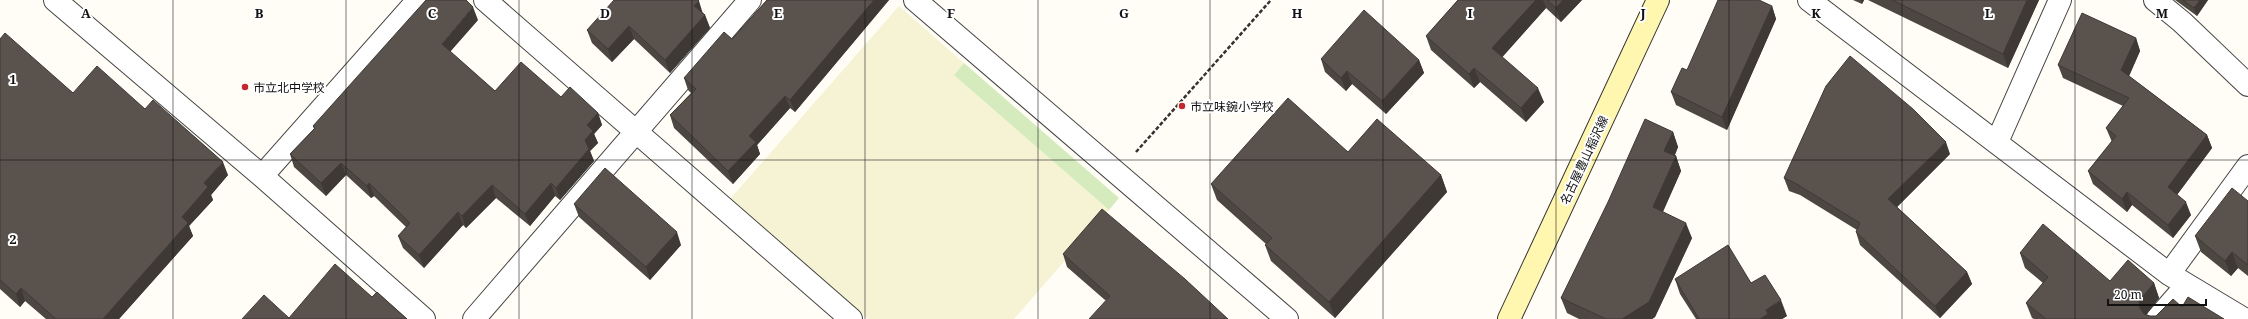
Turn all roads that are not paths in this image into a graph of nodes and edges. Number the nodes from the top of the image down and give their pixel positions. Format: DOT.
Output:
graph roads {
  1 [pos="55,0"];
  2 [pos="418,0"];
  3 [pos="485,0"];
  4 [pos="750,0"];
  5 [pos="915,0"];
  6 [pos="1658,0"];
  7 [pos="1809,0"];
  8 [pos="2060,0"];
  9 [pos="2155,0"];
  10 [pos="2248,85"];
  11 [pos="637,133"];
  12 [pos="1996,142"];
  13 [pos="2248,166"];
  14 [pos="262,176"];
  15 [pos="2178,280"];
  16 [pos="424,319"];
  17 [pos="474,319"];
  18 [pos="851,319"];
  19 [pos="1287,319"];
  20 [pos="1509,319"];
  21 [pos="2157,319"];
  22 [pos="2244,319"];
  1 -- 14 [label="street"];
  2 -- 14 [label="street"];
  3 -- 11 [label="street"];
  4 -- 11 [label="street"];
  5 -- 19 [label="street"];
  6 -- 20 [label="main road, 名古屋豊山稲沢線"];
  7 -- 12 [label="street"];
  8 -- 12 [label="street"];
  9 -- 10 [label="street"];
  11 -- 17 [label="street"];
  11 -- 18 [label="street"];
  12 -- 15 [label="street"];
  13 -- 15 [label="street"];
  14 -- 16 [label="street"];
  15 -- 21 [label="street"];
  15 -- 22 [label="street"];
}
